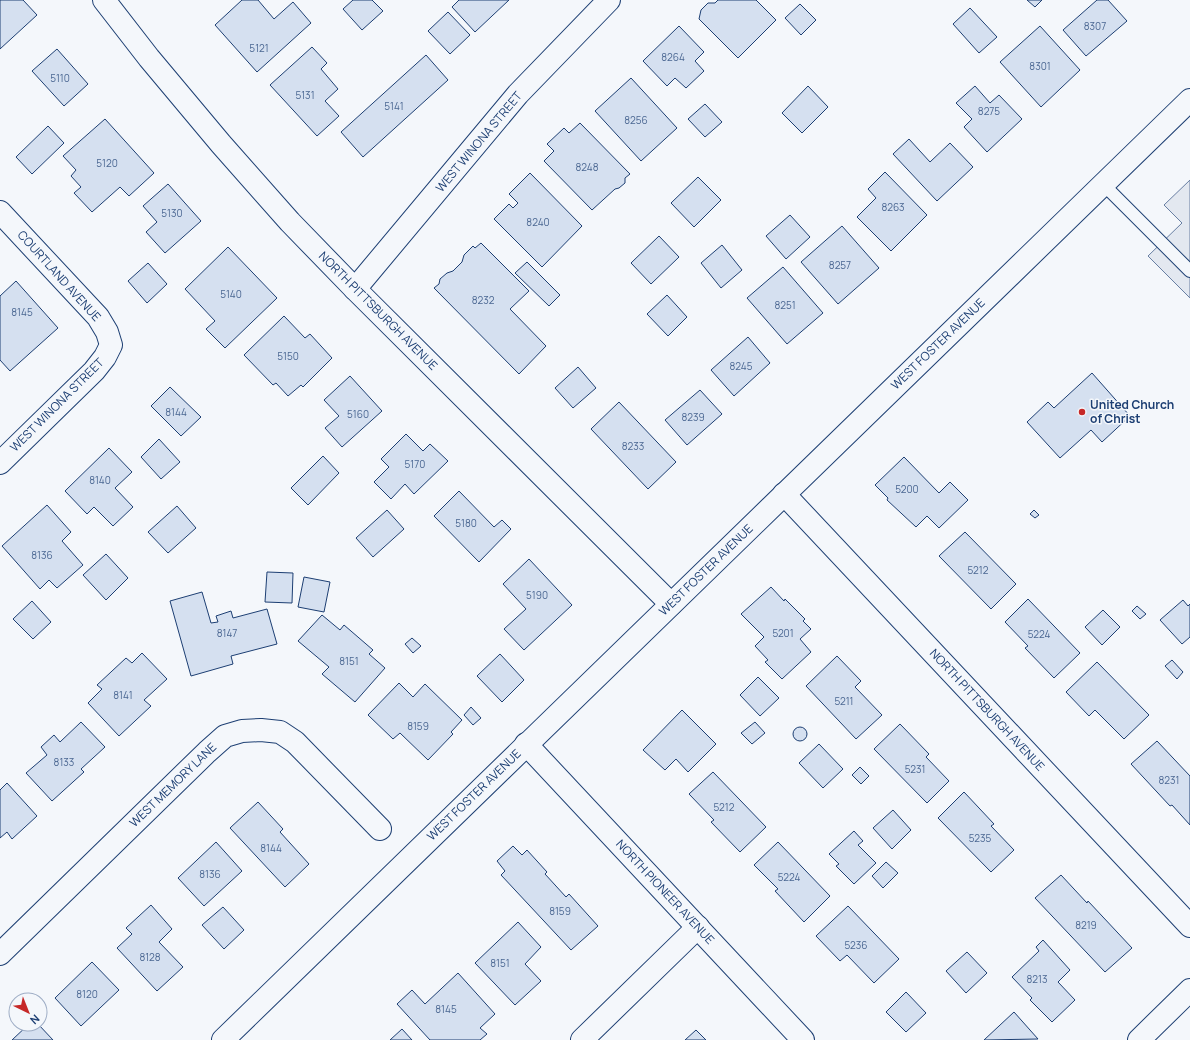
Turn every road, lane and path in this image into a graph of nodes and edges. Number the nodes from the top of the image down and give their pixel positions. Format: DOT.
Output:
graph roads {
  1 [pos="104,0"];
  2 [pos="609,0"];
  3 [pos="1190,100"];
  4 [pos="1103,184"];
  5 [pos="0,212"];
  6 [pos="1190,271"];
  7 [pos="355,289"];
  8 [pos="111,345"];
  9 [pos="0,463"];
  10 [pos="784,494"];
  11 [pos="671,604"];
  12 [pos="526,744"];
  13 [pos="380,829"];
  14 [pos="1190,926"];
  15 [pos="698,927"];
  16 [pos="0,954"];
  17 [pos="1190,990"];
  18 [pos="223,1040"];
  19 [pos="582,1040"];
  20 [pos="803,1040"];
  21 [pos="1139,1040"];
  1 -- 7 [label="street, NORTH PITTSBURGH AVENUE"];
  2 -- 7 [label="street, WEST WINONA STREET"];
  3 -- 4 [label="street, WEST FOSTER AVENUE"];
  4 -- 6 [label="lane"];
  4 -- 10 [label="street, WEST FOSTER AVENUE"];
  5 -- 8 [label="street, COURTLAND AVENUE"];
  7 -- 11 [label="street, NORTH PITTSBURGH AVENUE"];
  8 -- 9 [label="street, WEST WINONA STREET"];
  10 -- 11 [label="street, WEST FOSTER AVENUE"];
  10 -- 14 [label="street, NORTH PITTSBURGH AVENUE"];
  11 -- 12 [label="street, WEST FOSTER AVENUE"];
  12 -- 15 [label="street, NORTH PIONEER AVENUE"];
  12 -- 18 [label="street, WEST FOSTER AVENUE"];
  13 -- 16 [label="street, WEST MEMORY LANE"];
  15 -- 19 [label="street"];
  15 -- 20 [label="street, NORTH PIONEER AVENUE"];
  17 -- 21 [label="street"];
}
